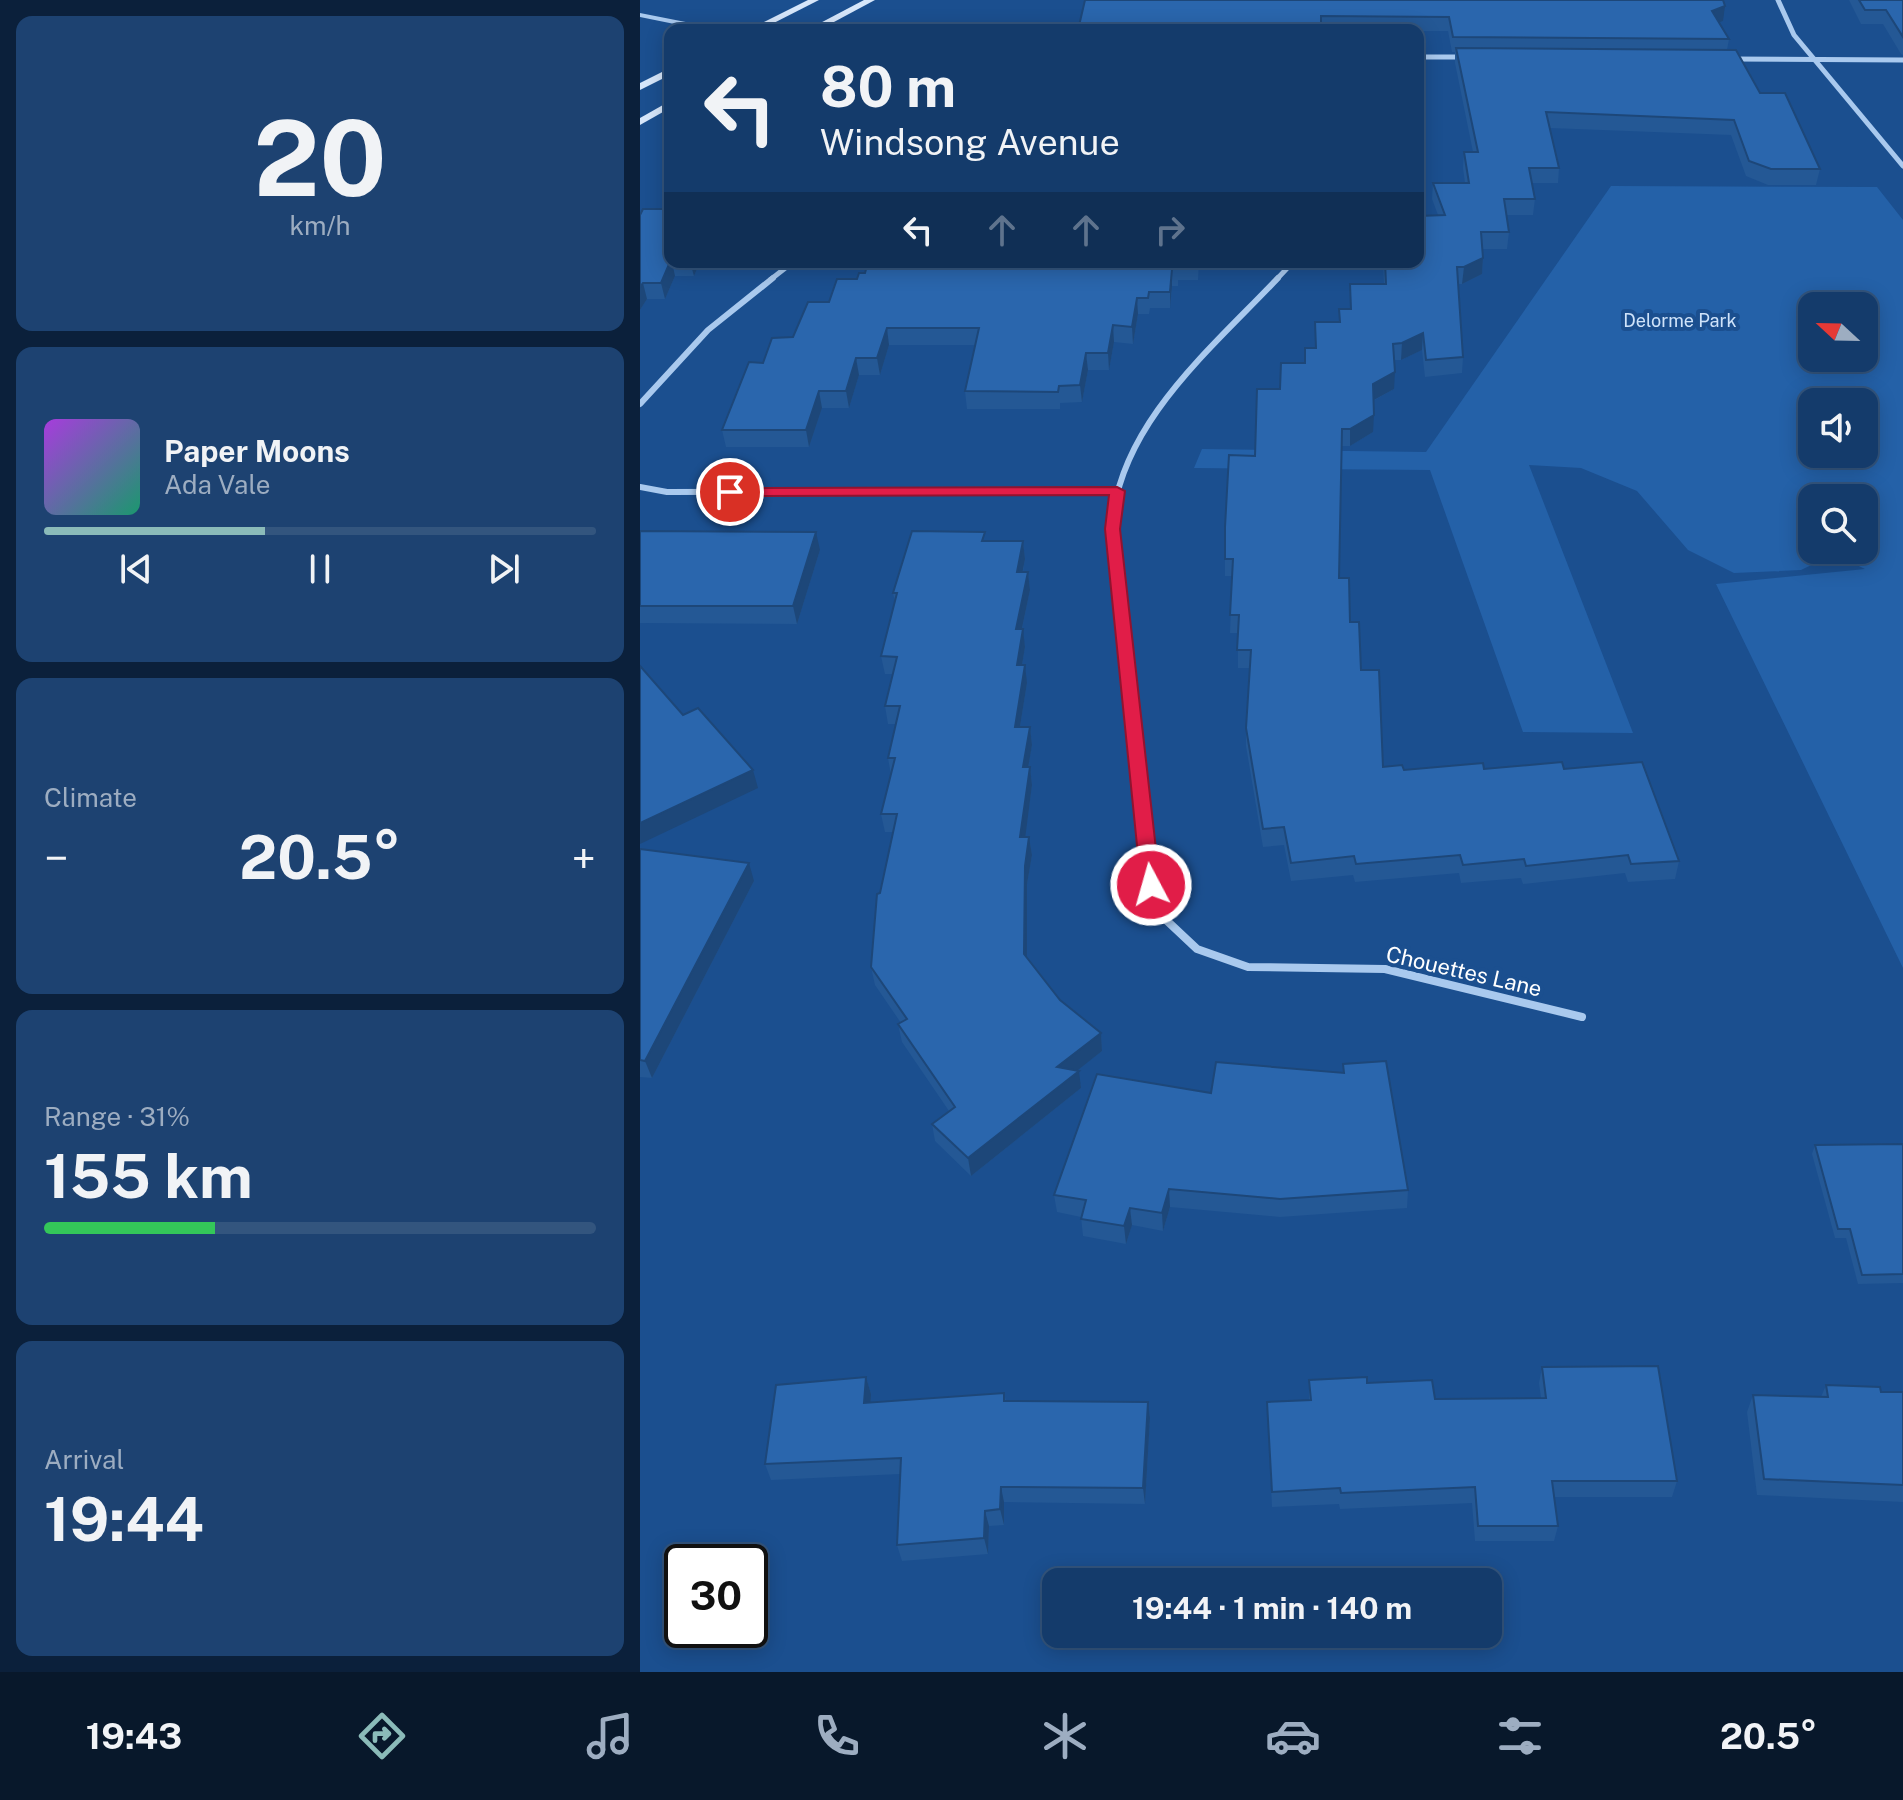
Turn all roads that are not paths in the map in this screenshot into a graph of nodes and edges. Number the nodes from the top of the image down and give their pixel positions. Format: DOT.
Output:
graph roads {
  1 [pos="815,0"];
  2 [pos="871,0"];
  3 [pos="1778,0"];
  4 [pos="640,15"];
  5 [pos="686,24"];
  6 [pos="765,24"];
  7 [pos="824,24"];
  8 [pos="1424,57"];
  9 [pos="1476,57"];
  10 [pos="1729,59"];
  11 [pos="1815,59"];
  12 [pos="1903,60"];
  13 [pos="664,74"];
  14 [pos="640,87"];
  15 [pos="664,108"];
  16 [pos="640,122"];
  17 [pos="1903,166"];
  18 [pos="786,268"];
  19 [pos="1287,268"];
  20 [pos="640,404"];
  21 [pos="640,487"];
  22 [pos="1117,491"];
  23 [pos="1582,1017"];
  1 -- 6 [label="main road"];
  2 -- 7 [label="main road"];
  3 -- 11 [label="street"];
  4 -- 5 [label="street"];
  8 -- 9 [label="street"];
  10 -- 11 [label="street"];
  11 -- 12 [label="street"];
  11 -- 17 [label="street"];
  13 -- 14 [label="main road"];
  15 -- 16 [label="main road"];
  18 -- 20 [label="street"];
  19 -- 22 [label="street, Chouettes Lane"];
  21 -- 22 [label="street"];
  22 -- 23 [label="street, Chouettes Lane"];
}
